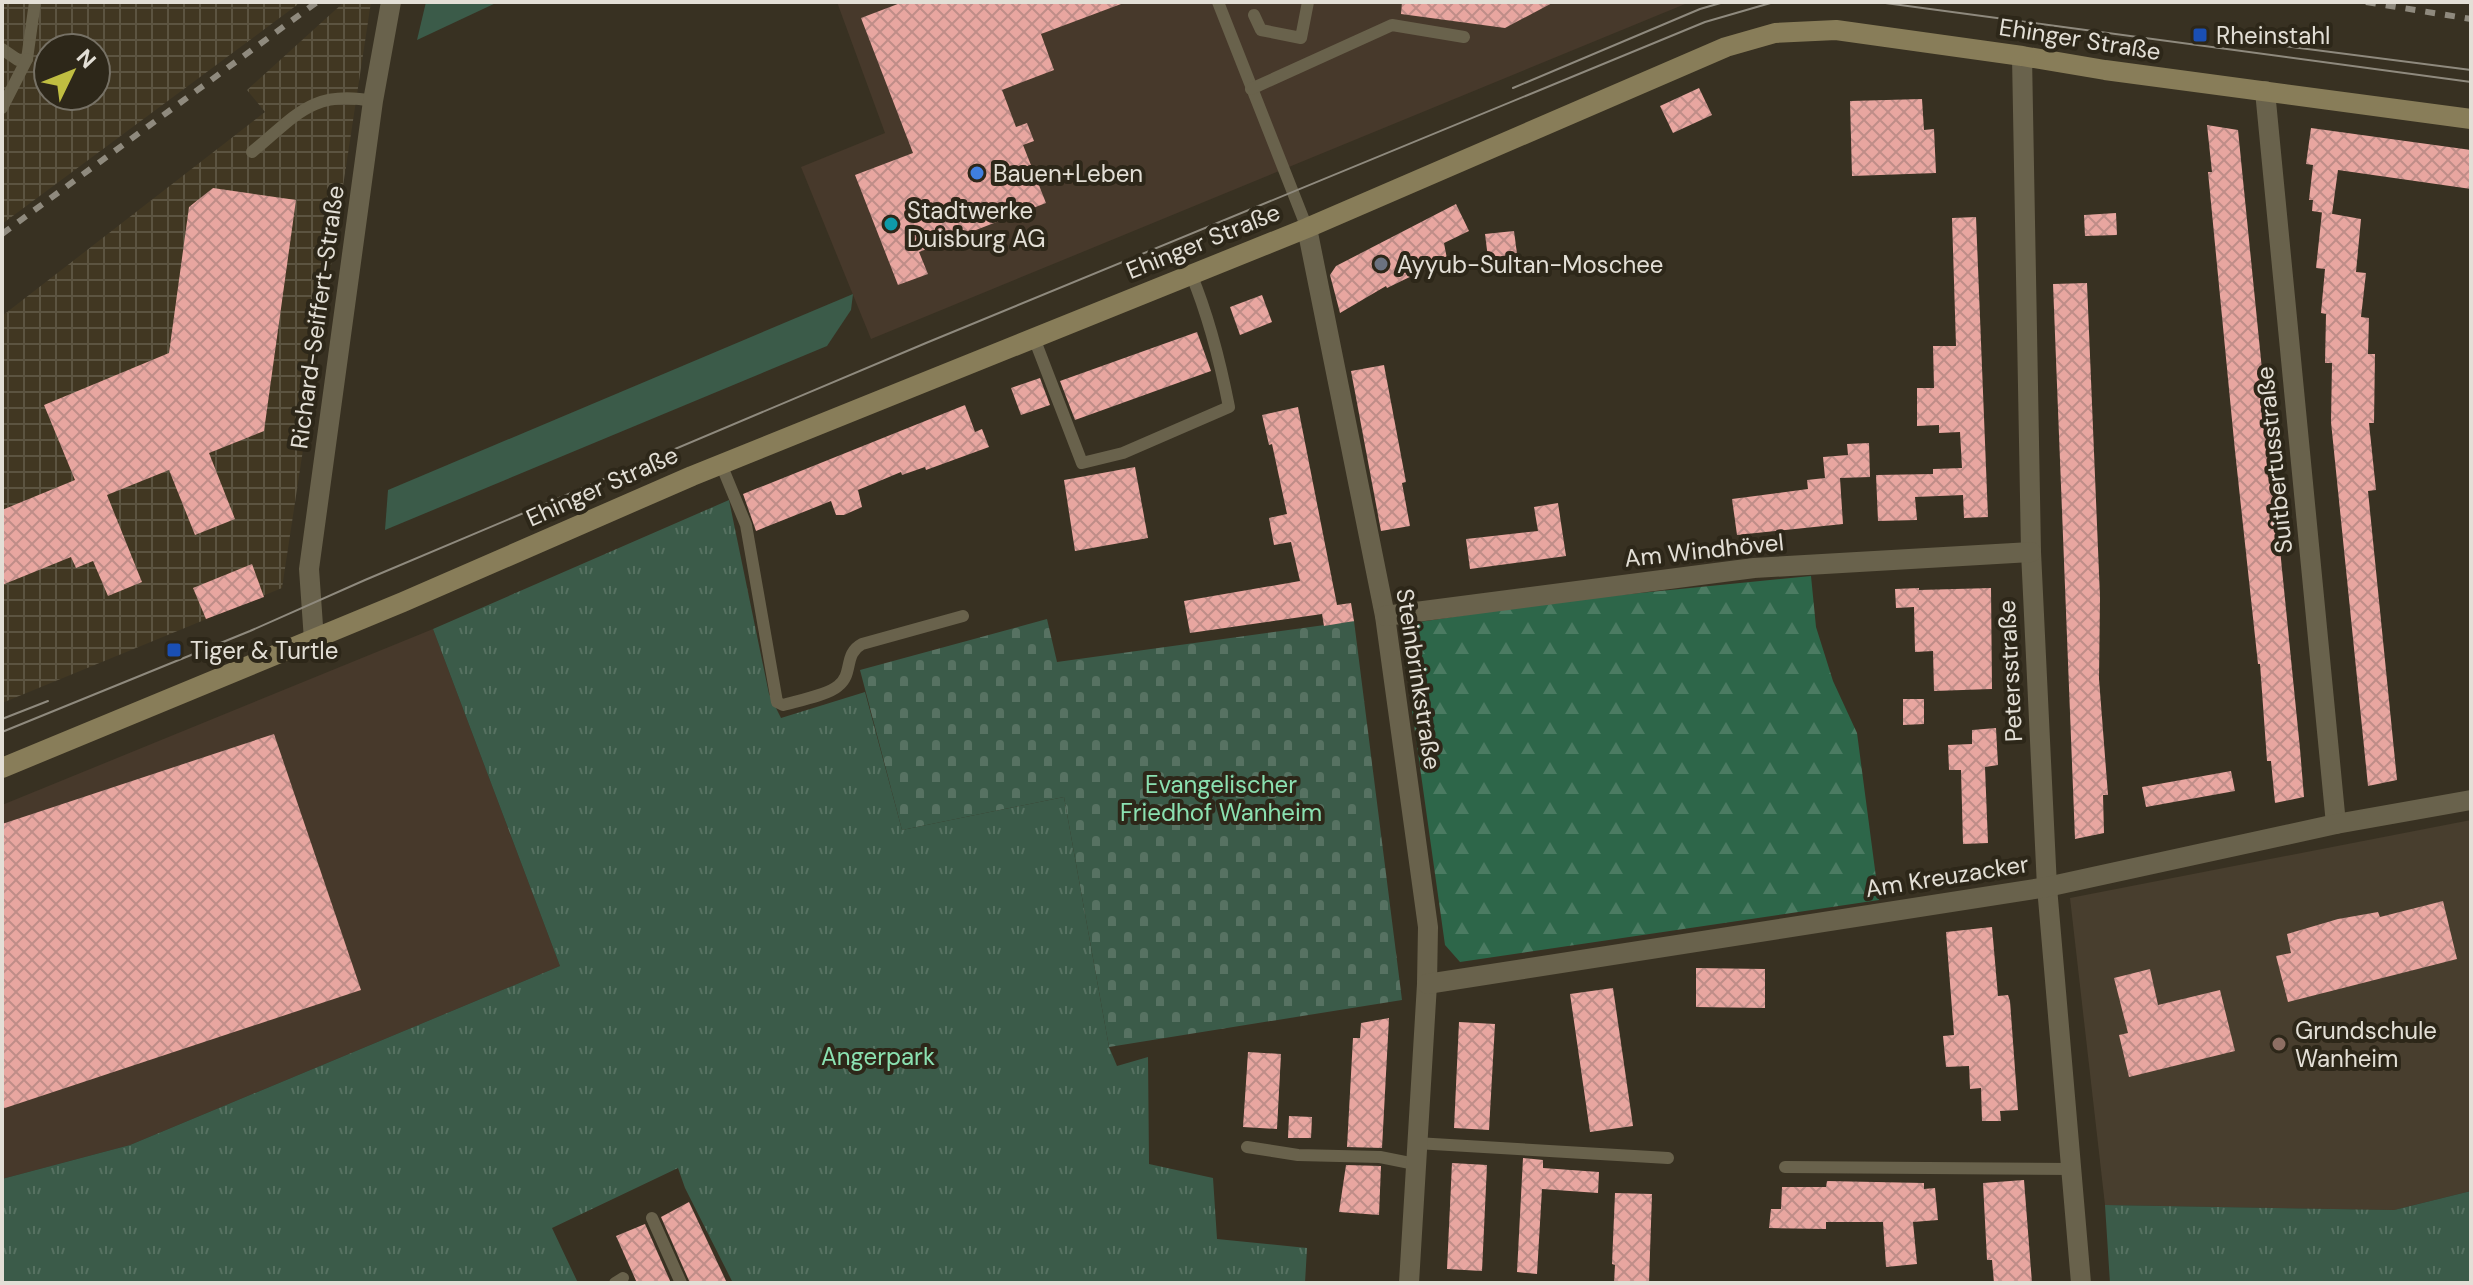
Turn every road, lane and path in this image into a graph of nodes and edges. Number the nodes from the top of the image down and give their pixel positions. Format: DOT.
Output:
graph roads {
  1 [pos="35,2"];
  2 [pos="391,2"];
  3 [pos="1218,2"];
  4 [pos="1308,2"];
  5 [pos="1254,15"];
  6 [pos="1464,37"];
  7 [pos="2,49"];
  8 [pos="2022,56"];
  9 [pos="27,59"];
  10 [pos="1251,89"];
  11 [pos="2265,91"];
  12 [pos="373,101"];
  13 [pos="2,108"];
  14 [pos="2471,119"];
  15 [pos="252,152"];
  16 [pos="1307,228"];
  17 [pos="1191,274"];
  18 [pos="1034,338"];
  19 [pos="721,464"];
  20 [pos="2031,552"];
  21 [pos="963,616"];
  22 [pos="1385,616"];
  23 [pos="314,640"];
  24 [pos="2,768"];
  25 [pos="2471,800"];
  26 [pos="2336,824"];
  27 [pos="2047,887"];
  28 [pos="1427,984"];
  29 [pos="1247,1147"];
  30 [pos="1415,1153"];
  31 [pos="1668,1158"];
  32 [pos="1785,1167"];
  33 [pos="2071,1169"];
  34 [pos="652,1218"];
  35 [pos="681,1283"];
  36 [pos="1409,1283"];
  37 [pos="2081,1283"];
  1 -- 9 [label="lane"];
  2 -- 12 [label="street, Richard-Seiffert-Straße"];
  3 -- 10 [label="lane"];
  4 -- 5 [label="lane"];
  6 -- 10 [label="lane"];
  7 -- 9 [label="lane"];
  8 -- 11 [label="street, Ehinger Straße"];
  8 -- 16 [label="street, Ehinger Straße"];
  8 -- 20 [label="street, Petersstraße"];
  9 -- 13 [label="lane"];
  10 -- 16 [label="lane"];
  11 -- 14 [label="street, Ehinger Straße"];
  11 -- 26 [label="street, Suitbertusstraße"];
  12 -- 15 [label="lane"];
  12 -- 23 [label="street, Richard-Seiffert-Straße"];
  16 -- 17 [label="street, Ehinger Straße"];
  16 -- 22 [label="street, Steinbrinkstraße"];
  17 -- 18 [label="street, Ehinger Straße"];
  17 -- 18 [label="lane"];
  18 -- 19 [label="street, Ehinger Straße"];
  19 -- 21 [label="lane"];
  19 -- 23 [label="street, Ehinger Straße"];
  20 -- 22 [label="street, Am Windhövel"];
  20 -- 27 [label="street, Petersstraße"];
  22 -- 28 [label="street, Steinbrinkstraße"];
  23 -- 24 [label="street, Ehinger Straße"];
  25 -- 26 [label="street, Am Kreuzacker"];
  26 -- 27 [label="street, Am Kreuzacker"];
  27 -- 28 [label="street, Am Kreuzacker"];
  27 -- 33 [label="street, Petersstraße"];
  28 -- 30 [label="street, Steinbrinkstraße"];
  29 -- 30 [label="lane"];
  30 -- 31 [label="lane"];
  30 -- 36 [label="street, Steinbrinkstraße"];
  32 -- 33 [label="lane"];
  33 -- 37 [label="street, Petersstraße"];
  34 -- 35 [label="lane"];
}
